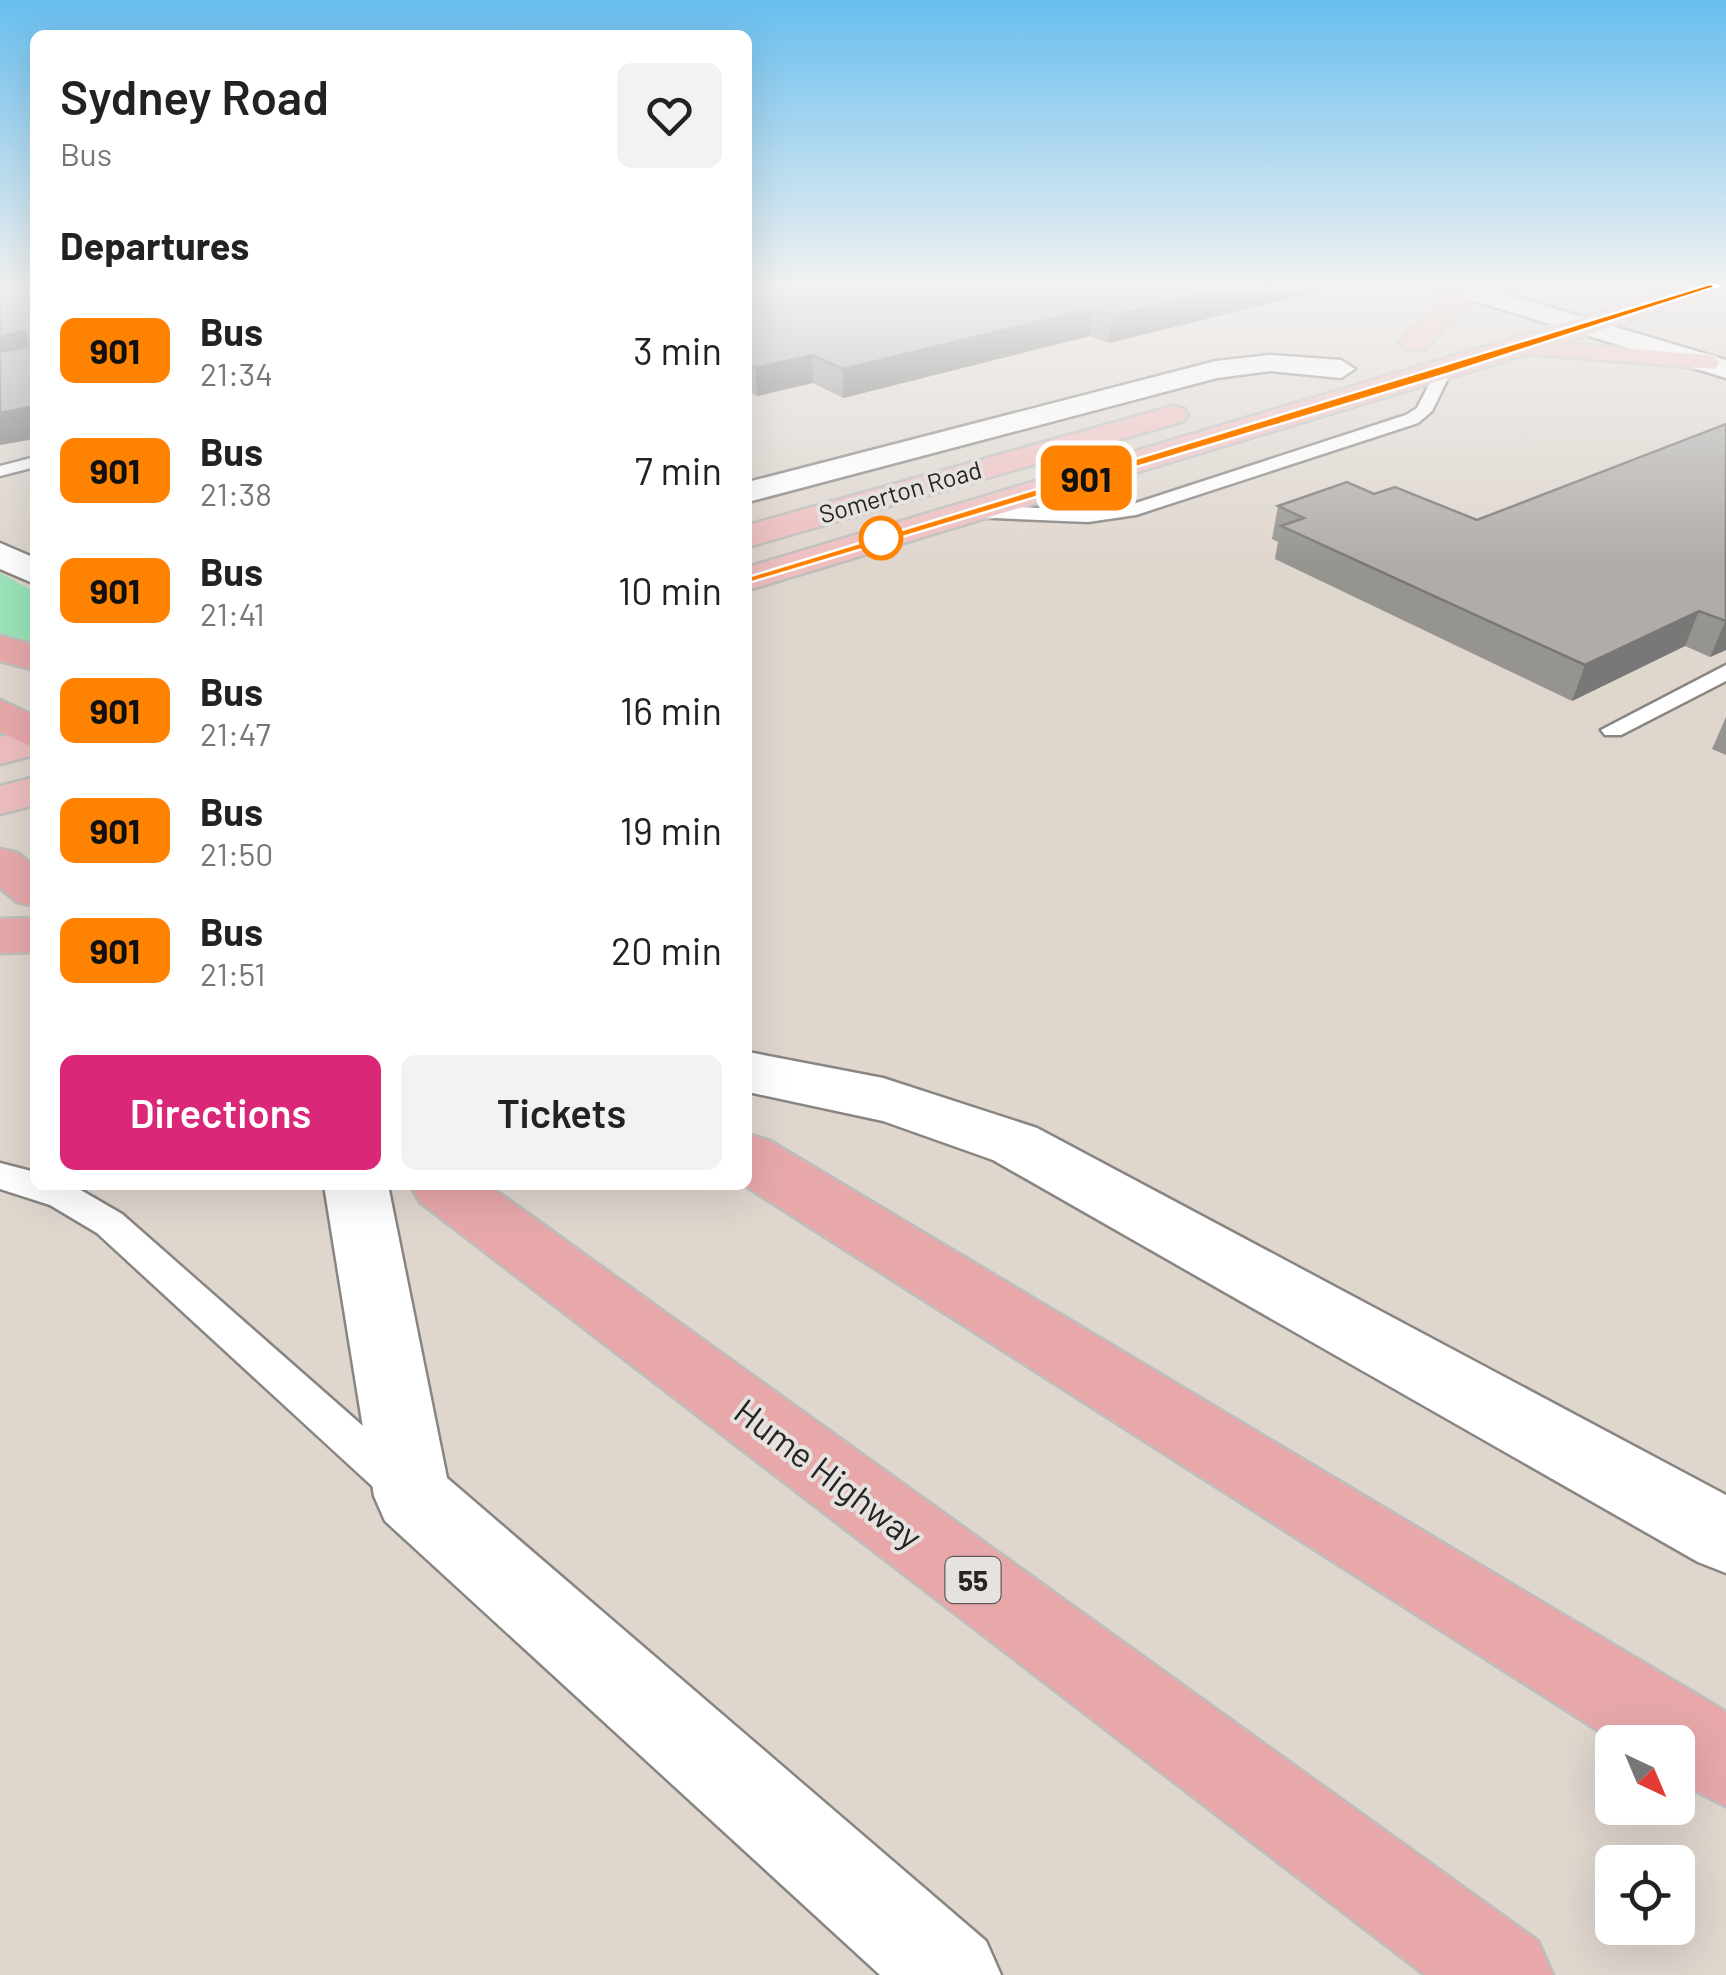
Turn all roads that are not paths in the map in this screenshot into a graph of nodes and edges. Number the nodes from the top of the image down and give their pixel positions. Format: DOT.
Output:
graph roads {
  1 [pos="1185,378"];
  2 [pos="1307,378"];
  3 [pos="1422,378"];
  4 [pos="1440,378"];
  5 [pos="30,463"];
  6 [pos="0,471"];
  7 [pos="752,491"];
  8 [pos="972,511"];
  9 [pos="752,535"];
  10 [pos="752,578"];
  11 [pos="0,648"];
  12 [pos="30,657"];
  13 [pos="1726,672"];
  14 [pos="0,713"];
  15 [pos="1613,730"];
  16 [pos="30,734"];
  17 [pos="30,740"];
  18 [pos="0,751"];
  19 [pos="30,792"];
  20 [pos="0,800"];
  21 [pos="0,864"];
  22 [pos="30,886"];
  23 [pos="30,935"];
  24 [pos="0,936"];
  25 [pos="752,1073"];
  26 [pos="752,1159"];
  27 [pos="0,1176"];
  28 [pos="30,1184"];
  29 [pos="51,1190"];
  30 [pos="357,1190"];
  31 [pos="449,1190"];
  32 [pos="412,1496"];
  33 [pos="1726,1536"];
  34 [pos="1726,1762"];
  35 [pos="952,1975"];
  36 [pos="1504,1975"];
  1 -- 7 [label="street, Somerton Road"];
  2 -- 9 [label="main road, Somerton Road"];
  3 -- 8 [label="main road, Somerton Road"];
  4 -- 8 [label="lane"];
  5 -- 6 [label="lane"];
  8 -- 10 [label="main road, Somerton Road"];
  11 -- 12 [label="highway"];
  13 -- 15 [label="lane"];
  14 -- 16 [label="highway"];
  17 -- 18 [label="main road"];
  19 -- 20 [label="main road"];
  21 -- 22 [label="highway"];
  23 -- 24 [label="highway"];
  25 -- 33 [label="street"];
  26 -- 34 [label="highway"];
  27 -- 28 [label="lane"];
  29 -- 32 [label="lane"];
  30 -- 32 [label="street"];
  31 -- 36 [label="highway, Hume Highway / 55"];
  32 -- 35 [label="street"];
}
